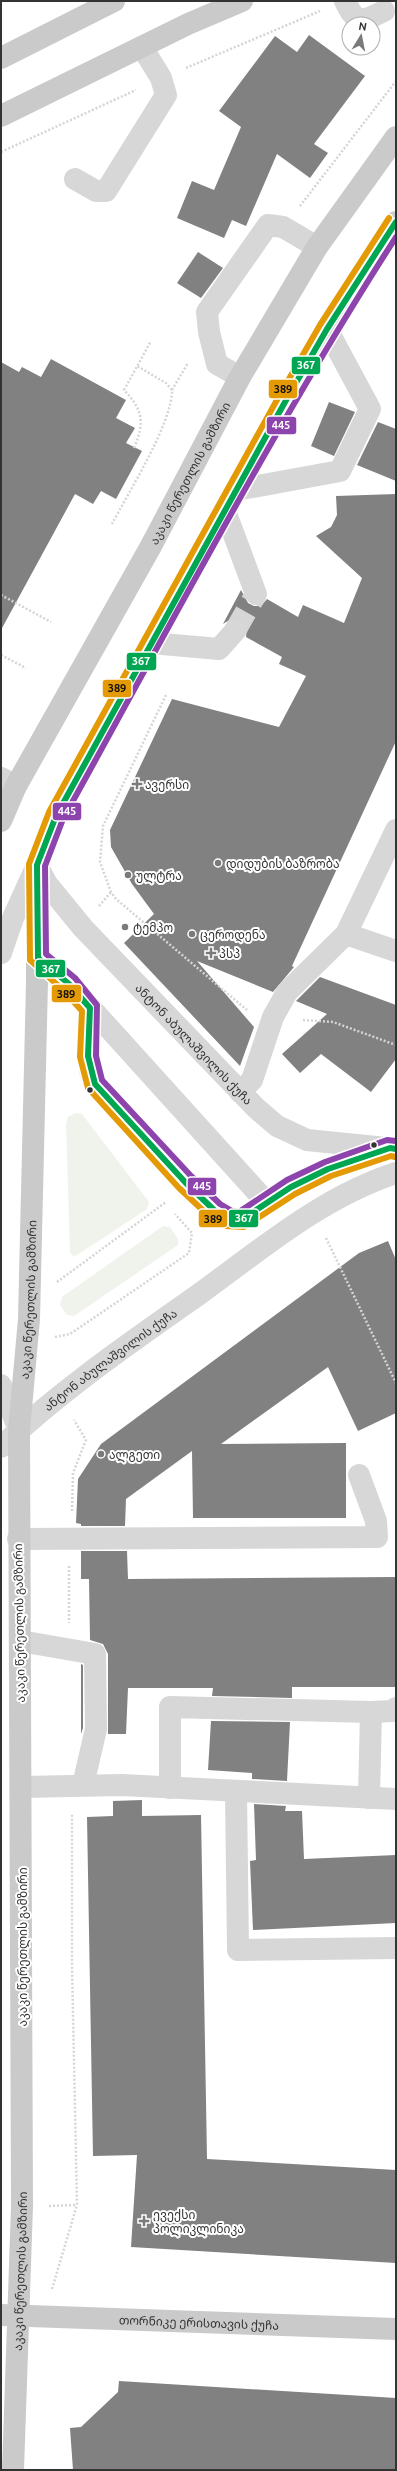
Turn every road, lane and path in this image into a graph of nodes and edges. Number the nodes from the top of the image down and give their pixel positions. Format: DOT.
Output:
graph roads {
  1 [pos="114,1"];
  2 [pos="242,1"];
  3 [pos="345,1"];
  4 [pos="384,11"];
  5 [pos="142,47"];
  6 [pos="1,58"];
  7 [pos="396,81"];
  8 [pos="1,116"];
  9 [pos="396,137"];
  10 [pos="75,179"];
  11 [pos="396,222"];
  12 [pos="284,227"];
  13 [pos="317,247"];
  14 [pos="327,329"];
  15 [pos="151,341"];
  16 [pos="137,366"];
  17 [pos="240,377"];
  18 [pos="134,448"];
  19 [pos="236,490"];
  20 [pos="225,511"];
  21 [pos="112,524"];
  22 [pos="256,594"];
  23 [pos="1,595"];
  24 [pos="51,622"];
  25 [pos="235,631"];
  26 [pos="151,643"];
  27 [pos="1,655"];
  28 [pos="26,668"];
  29 [pos="166,695"];
  30 [pos="9,782"];
  31 [pos="1,821"];
  32 [pos="396,830"];
  33 [pos="37,865"];
  34 [pos="111,892"];
  35 [pos="97,908"];
  36 [pos="346,934"];
  37 [pos="396,951"];
  38 [pos="1,953"];
  39 [pos="38,958"];
  40 [pos="90,1008"];
  41 [pos="274,1017"];
  42 [pos="396,1045"];
  43 [pos="240,1092"];
  44 [pos="393,1148"];
  45 [pos="396,1173"];
  46 [pos="396,1189"];
  47 [pos="160,1196"];
  48 [pos="343,1197"];
  49 [pos="170,1199"];
  50 [pos="165,1202"];
  51 [pos="268,1204"];
  52 [pos="170,1208"];
  53 [pos="174,1213"];
  54 [pos="312,1214"];
  55 [pos="56,1282"];
  56 [pos="55,1337"];
  57 [pos="396,1383"];
  58 [pos="1,1385"];
  59 [pos="19,1430"];
  60 [pos="86,1440"];
  61 [pos="1,1447"];
  62 [pos="358,1475"];
  63 [pos="18,1539"];
  64 [pos="68,1539"];
  65 [pos="20,1641"];
  66 [pos="70,1649"];
  67 [pos="396,1708"];
  68 [pos="372,1712"];
  69 [pos="78,1785"];
  70 [pos="21,1786"];
  71 [pos="170,1788"];
  72 [pos="236,1792"];
  73 [pos="369,1798"];
  74 [pos="396,1799"];
  75 [pos="396,1948"];
  76 [pos="77,2205"];
  77 [pos="10,2315"];
  78 [pos="396,2329"];
  79 [pos="13,2470"];
  1 -- 6 [label="main road"];
  2 -- 5 [label="main road"];
  3 -- 4 [label="street"];
  5 -- 8 [label="main road"];
  5 -- 10 [label="street"];
  7 -- 12 [label="path"];
  9 -- 13 [label="main road, აკაკი წერეთლის გამზირი"];
  11 -- 14 [label="main road, აკაკი წერეთლის გამზირი"];
  12 -- 13 [label="street"];
  12 -- 17 [label="street"];
  13 -- 17 [label="main road, აკაკი წერეთლის გამზირი"];
  14 -- 19 [label="main road, აკაკი წერეთლის გამზირი"];
  14 -- 19 [label="street"];
  15 -- 16 [label="path"];
  16 -- 18 [label="path"];
  16 -- 21 [label="path"];
  17 -- 30 [label="main road, აკაკი წერეთლის გამზირი"];
  19 -- 20 [label="main road, აკაკი წერეთლის გამზირი"];
  20 -- 22 [label="street"];
  20 -- 26 [label="main road, აკაკი წერეთლის გამზირი"];
  23 -- 24 [label="path"];
  25 -- 26 [label="street"];
  26 -- 33 [label="main road, აკაკი წერეთლის გამზირი"];
  27 -- 28 [label="path"];
  29 -- 34 [label="path"];
  30 -- 31 [label="main road, აკაკი წერეთლის გამზირი"];
  32 -- 36 [label="street"];
  33 -- 38 [label="street"];
  33 -- 39 [label="main road, აკაკი წერეთლის გამზირი"];
  33 -- 43 [label="street, ანტონ აბულაშვილის ქუჩა"];
  34 -- 35 [label="path"];
  34 -- 41 [label="path"];
  36 -- 37 [label="street"];
  36 -- 41 [label="street"];
  39 -- 40 [label="street"];
  39 -- 59 [label="main road, აკაკი წერეთლის გამზირი"];
  40 -- 51 [label="street"];
  40 -- 51 [label="street"];
  41 -- 42 [label="path"];
  41 -- 43 [label="street"];
  43 -- 44 [label="street, ანტონ აბულაშვილის ქუჩა"];
  44 -- 51 [label="street"];
  45 -- 48 [label="street, ანტონ აბულაშვილის ქუჩა"];
  46 -- 48 [label="street, ანტონ აბულაშვილის ქუჩა"];
  47 -- 50 [label="path"];
  48 -- 54 [label="street, ანტონ აბულაშვილის ქუჩა"];
  49 -- 50 [label="path"];
  50 -- 52 [label="path"];
  50 -- 55 [label="path"];
  53 -- 56 [label="path"];
  54 -- 57 [label="path"];
  54 -- 59 [label="street, ანტონ აბულაშვილის ქუჩა"];
  58 -- 59 [label="street"];
  59 -- 61 [label="street, ანტონ აბულაშვილის ქუჩა"];
  59 -- 63 [label="main road, აკაკი წერეთლის გამზირი"];
  60 -- 64 [label="path"];
  62 -- 64 [label="street"];
  63 -- 64 [label="street"];
  63 -- 65 [label="main road, აკაკი წერეთლის გამზირი"];
  64 -- 66 [label="path"];
  65 -- 66 [label="street"];
  65 -- 70 [label="main road, აკაკი წერეთლის გამზირი"];
  66 -- 69 [label="street"];
  67 -- 68 [label="street"];
  68 -- 71 [label="street"];
  68 -- 73 [label="street"];
  69 -- 70 [label="street"];
  69 -- 71 [label="street"];
  69 -- 76 [label="path"];
  70 -- 77 [label="main road, აკაკი წერეთლის გამზირი"];
  71 -- 72 [label="street"];
  72 -- 73 [label="street"];
  72 -- 75 [label="street"];
  73 -- 74 [label="street"];
  77 -- 78 [label="main road, თორნიკე ერისთავის ქუჩა"];
  77 -- 79 [label="main road, აკაკი წერეთლის გამზირი"];
}
